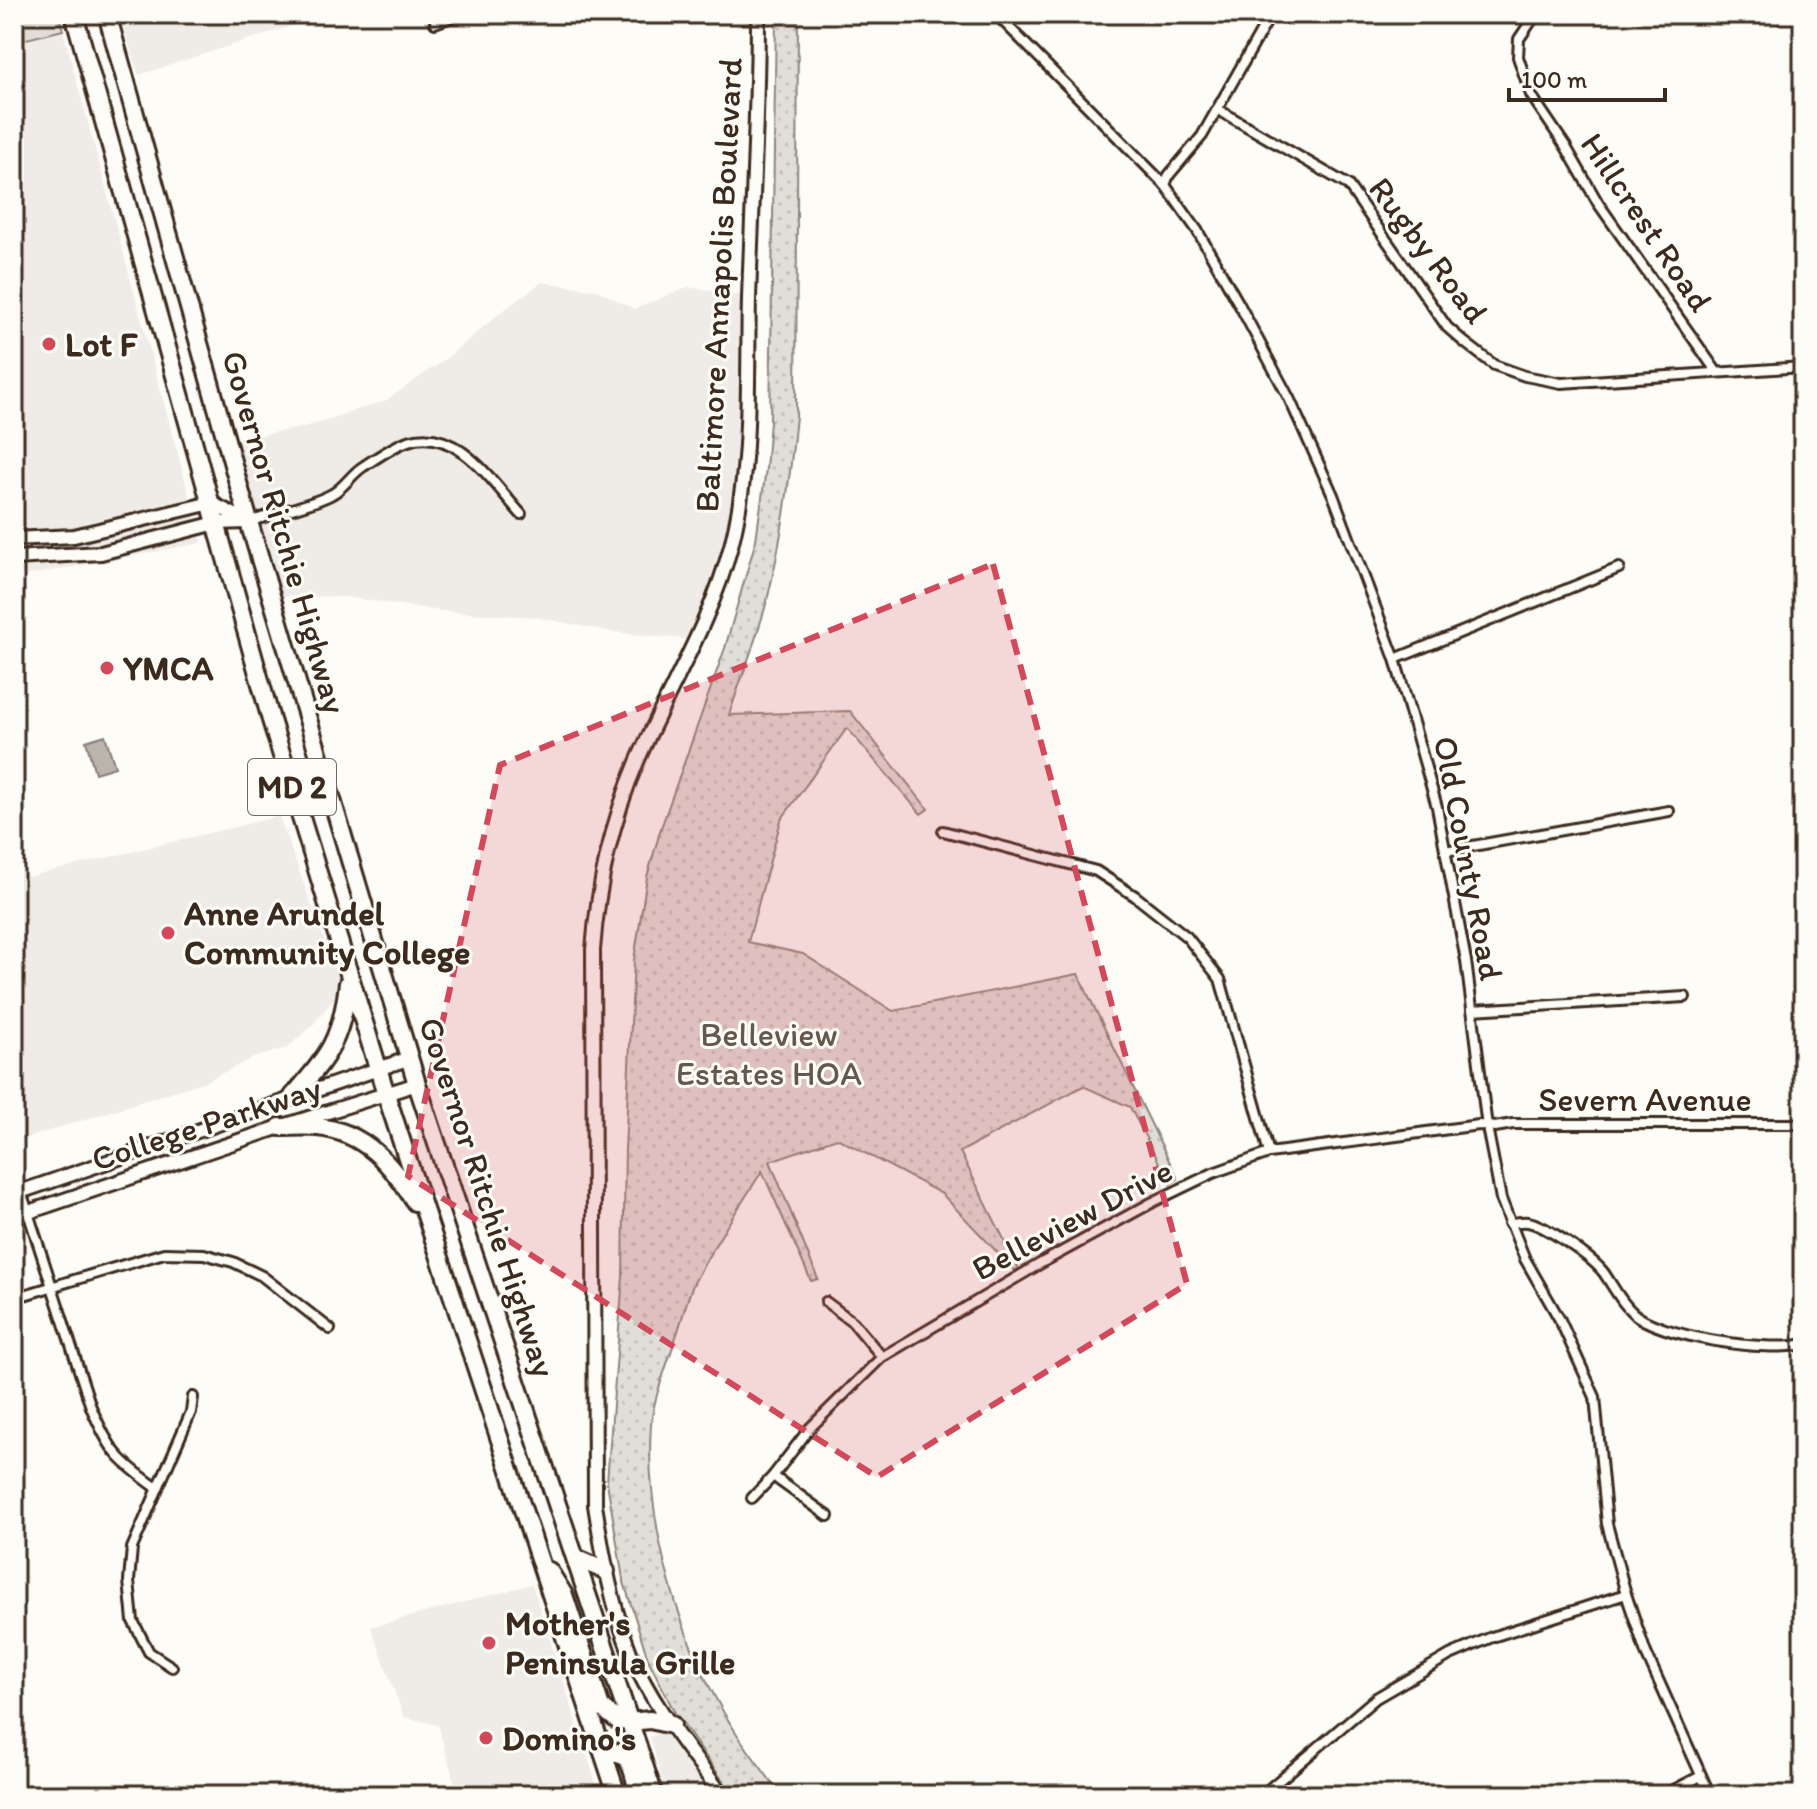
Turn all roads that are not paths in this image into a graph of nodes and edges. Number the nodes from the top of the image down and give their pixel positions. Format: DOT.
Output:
graph roads {
  1 [pos="74,14"];
  2 [pos="107,14"];
  3 [pos="461,14"];
  4 [pos="758,14"];
  5 [pos="996,14"];
  6 [pos="1271,14"];
  7 [pos="1536,14"];
  8 [pos="435,23"];
  9 [pos="1217,109"];
  10 [pos="1165,185"];
  11 [pos="1803,367"];
  12 [pos="1716,371"];
  13 [pos="211,503"];
  14 [pos="521,514"];
  15 [pos="249,522"];
  16 [pos="216,523"];
  17 [pos="14,539"];
  18 [pos="14,558"];
  19 [pos="1619,568"];
  20 [pos="1395,659"];
  21 [pos="1669,811"];
  22 [pos="943,831"];
  23 [pos="1445,851"];
  24 [pos="349,973"];
  25 [pos="1685,997"];
  26 [pos="1472,1010"];
  27 [pos="410,1058"];
  28 [pos="378,1069"];
  29 [pos="417,1084"];
  30 [pos="386,1094"];
  31 [pos="293,1096"];
  32 [pos="1803,1124"];
  33 [pos="280,1127"];
  34 [pos="1487,1127"];
  35 [pos="1269,1153"];
  36 [pos="18,1192"];
  37 [pos="28,1212"];
  38 [pos="14,1217"];
  39 [pos="1509,1223"];
  40 [pos="430,1225"];
  41 [pos="51,1286"];
  42 [pos="14,1298"];
  43 [pos="826,1302"];
  44 [pos="330,1329"];
  45 [pos="1803,1344"];
  46 [pos="882,1357"];
  47 [pos="193,1397"];
  48 [pos="773,1476"];
  49 [pos="157,1488"];
  50 [pos="752,1498"];
  51 [pos="828,1516"];
  52 [pos="536,1550"];
  53 [pos="576,1558"];
  54 [pos="606,1571"];
  55 [pos="1626,1594"];
  56 [pos="172,1667"];
  57 [pos="629,1722"];
  58 [pos="672,1725"];
  59 [pos="602,1750"];
  60 [pos="1701,1776"];
  61 [pos="617,1795"];
  62 [pos="639,1795"];
  63 [pos="654,1795"];
  64 [pos="722,1795"];
  65 [pos="1262,1795"];
  66 [pos="1664,1795"];
  67 [pos="1710,1795"];
  1 -- 13 [label="highway, Governor Ritchie Highway / MD 2"];
  2 -- 15 [label="highway, Governor Ritchie Highway / MD 2"];
  3 -- 8 [label="street"];
  4 -- 54 [label="street, Baltimore Annapolis Boulevard"];
  5 -- 10 [label="street, Old County Road"];
  6 -- 9 [label="street"];
  7 -- 12 [label="street, Hillcrest Road"];
  9 -- 10 [label="street"];
  9 -- 12 [label="street, Rugby Road"];
  10 -- 20 [label="street, Old County Road"];
  11 -- 12 [label="street, Rugby Road"];
  13 -- 15 [label="street"];
  13 -- 16 [label="highway, Governor Ritchie Highway / MD 2"];
  13 -- 17 [label="street"];
  14 -- 15 [label="street"];
  15 -- 16 [label="street"];
  15 -- 27 [label="highway, Governor Ritchie Highway / MD 2"];
  16 -- 18 [label="street"];
  16 -- 24 [label="highway, Governor Ritchie Highway / MD 2"];
  19 -- 20 [label="street"];
  20 -- 23 [label="street, Old County Road"];
  21 -- 23 [label="street"];
  22 -- 35 [label="street"];
  23 -- 26 [label="street, Old County Road"];
  24 -- 28 [label="highway, Governor Ritchie Highway / MD 2"];
  24 -- 31 [label="highway"];
  25 -- 26 [label="street"];
  26 -- 34 [label="street, Old County Road"];
  27 -- 28 [label="street, College Parkway"];
  27 -- 29 [label="highway, Governor Ritchie Highway / MD 2"];
  28 -- 30 [label="highway, Governor Ritchie Highway / MD 2"];
  28 -- 31 [label="street, College Parkway"];
  29 -- 30 [label="street, College Parkway"];
  29 -- 53 [label="highway, Governor Ritchie Highway / MD 2"];
  30 -- 33 [label="street, College Parkway"];
  30 -- 40 [label="highway, Governor Ritchie Highway / MD 2"];
  31 -- 36 [label="street, College Parkway"];
  32 -- 34 [label="street, Severn Avenue"];
  33 -- 37 [label="street, College Parkway"];
  33 -- 40 [label="highway"];
  34 -- 35 [label="street, Belleview Drive"];
  34 -- 39 [label="street, Old County Road"];
  35 -- 46 [label="street, Belleview Drive"];
  36 -- 37 [label="street"];
  37 -- 38 [label="street, College Parkway"];
  37 -- 41 [label="street"];
  39 -- 45 [label="street"];
  39 -- 55 [label="street, Old County Road"];
  40 -- 52 [label="highway, Governor Ritchie Highway / MD 2"];
  41 -- 42 [label="street"];
  41 -- 44 [label="street"];
  41 -- 49 [label="street"];
  43 -- 46 [label="street"];
  46 -- 48 [label="street, Belleview Drive"];
  47 -- 49 [label="street"];
  48 -- 50 [label="street, Belleview Drive"];
  48 -- 51 [label="street"];
  49 -- 56 [label="street"];
  52 -- 57 [label="highway"];
  52 -- 59 [label="highway, Governor Ritchie Highway / MD 2"];
  53 -- 54 [label="highway"];
  53 -- 57 [label="highway, Governor Ritchie Highway / MD 2"];
  54 -- 58 [label="street, Baltimore Annapolis Boulevard"];
  55 -- 60 [label="street, Old County Road"];
  55 -- 65 [label="street"];
  57 -- 58 [label="highway"];
  57 -- 63 [label="highway, Governor Ritchie Highway / MD 2"];
  58 -- 64 [label="street, Baltimore Annapolis Boulevard"];
  59 -- 61 [label="highway, Governor Ritchie Highway / MD 2"];
  59 -- 62 [label="highway"];
  60 -- 66 [label="street"];
  60 -- 67 [label="street, Old County Road"];
}
